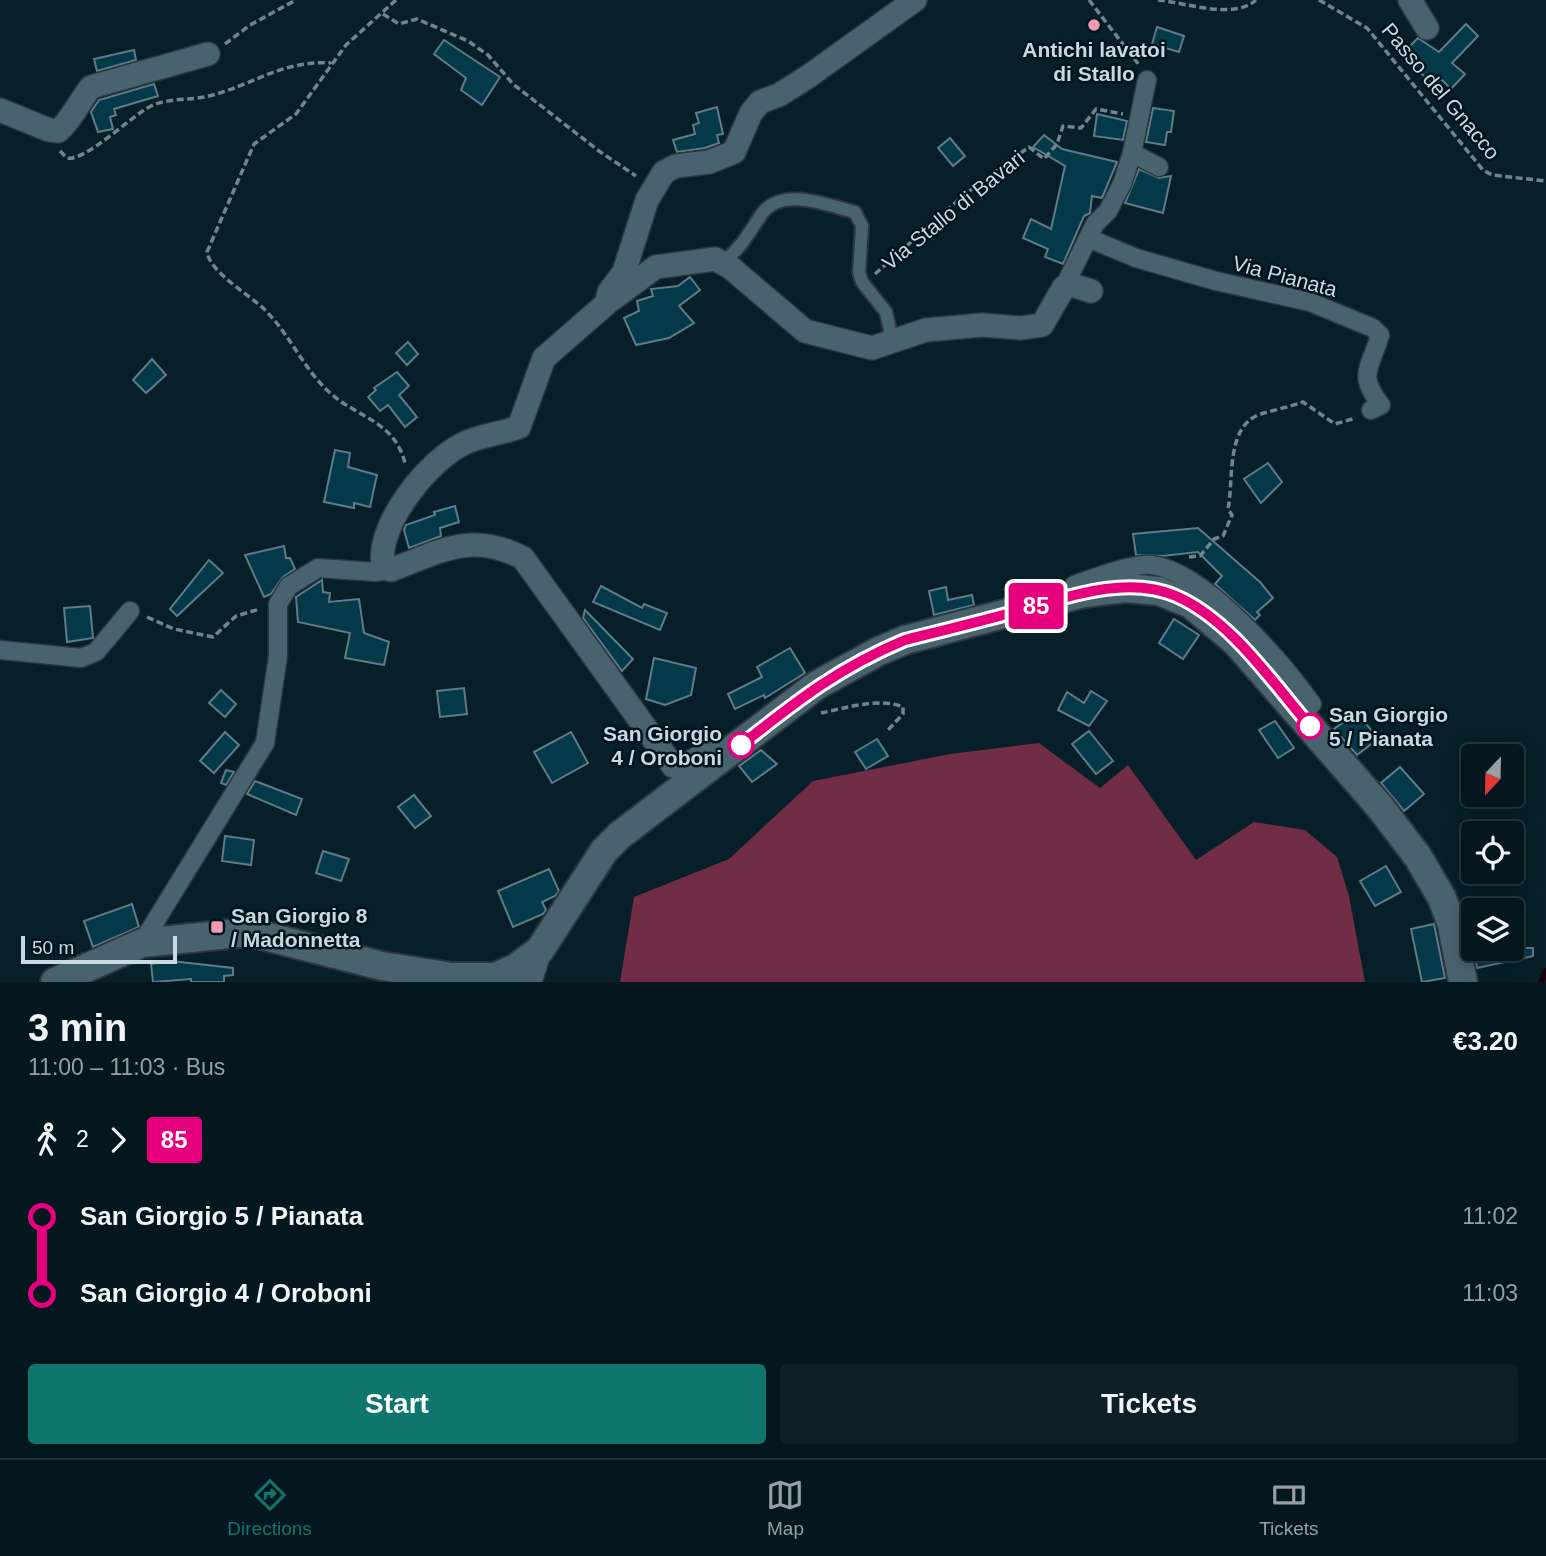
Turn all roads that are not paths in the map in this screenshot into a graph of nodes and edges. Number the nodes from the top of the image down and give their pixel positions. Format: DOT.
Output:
graph roads {
  1 [pos="915,0"];
  2 [pos="1410,0"];
  3 [pos="1427,27"];
  4 [pos="208,54"];
  5 [pos="1147,80"];
  6 [pos="0,110"];
  7 [pos="1132,153"];
  8 [pos="1159,167"];
  9 [pos="1088,238"];
  10 [pos="723,262"];
  11 [pos="1065,287"];
  12 [pos="1091,291"];
  13 [pos="606,304"];
  14 [pos="892,344"];
  15 [pos="1371,410"];
  16 [pos="391,570"];
  17 [pos="130,611"];
  18 [pos="1003,615"];
  19 [pos="0,650"];
  20 [pos="1299,714"];
  21 [pos="728,755"];
  22 [pos="142,943"];
  23 [pos="540,950"];
  24 [pos="55,982"];
  25 [pos="530,982"];
  26 [pos="1463,982"];
  1 -- 13 [label="street"];
  2 -- 3 [label="street"];
  4 -- 6 [label="street"];
  5 -- 7 [label="street"];
  7 -- 8 [label="street"];
  7 -- 9 [label="street"];
  9 -- 11 [label="street"];
  9 -- 15 [label="street, Via Pianata"];
  10 -- 13 [label="street"];
  10 -- 14 [label="street"];
  10 -- 14 [label="lane"];
  11 -- 12 [label="street"];
  11 -- 14 [label="street"];
  13 -- 16 [label="street"];
  16 -- 21 [label="street"];
  16 -- 22 [label="street"];
  17 -- 19 [label="street"];
  18 -- 20 [label="street"];
  18 -- 20 [label="street"];
  18 -- 21 [label="street"];
  20 -- 26 [label="street"];
  21 -- 23 [label="street"];
  22 -- 23 [label="street"];
  22 -- 24 [label="street"];
  23 -- 25 [label="street"];
}
